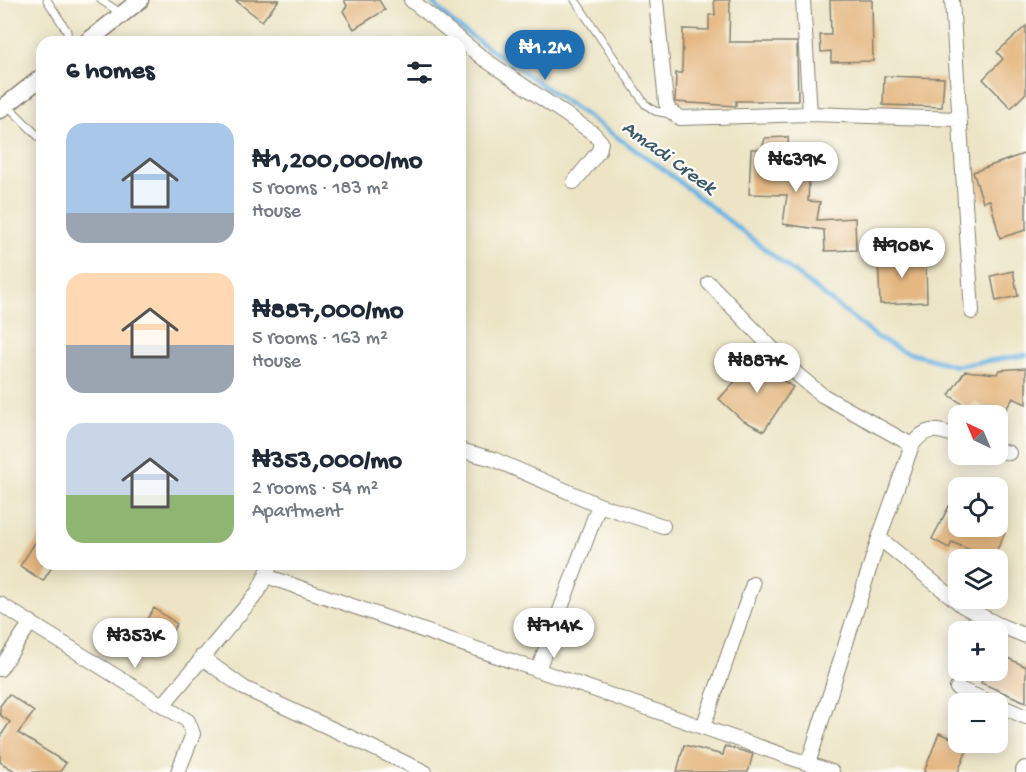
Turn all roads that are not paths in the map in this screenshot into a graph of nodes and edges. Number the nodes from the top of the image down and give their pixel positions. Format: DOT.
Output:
graph roads {
  1 [pos="47,0"];
  2 [pos="101,0"];
  3 [pos="140,0"];
  4 [pos="411,0"];
  5 [pos="574,0"];
  6 [pos="656,0"];
  7 [pos="803,0"];
  8 [pos="952,0"];
  9 [pos="122,14"];
  10 [pos="67,36"];
  11 [pos="94,36"];
  12 [pos="456,36"];
  13 [pos="466,44"];
  14 [pos="36,82"];
  15 [pos="4,108"];
  16 [pos="810,114"];
  17 [pos="674,115"];
  18 [pos="959,119"];
  19 [pos="36,135"];
  20 [pos="574,182"];
  21 [pos="709,283"];
  22 [pos="972,312"];
  23 [pos="948,434"];
  24 [pos="912,445"];
  25 [pos="466,452"];
  26 [pos="599,505"];
  27 [pos="663,526"];
  28 [pos="879,538"];
  29 [pos="269,570"];
  30 [pos="753,584"];
  31 [pos="0,604"];
  32 [pos="31,622"];
  33 [pos="1026,636"];
  34 [pos="201,657"];
  35 [pos="0,669"];
  36 [pos="538,670"];
  37 [pos="957,688"];
  38 [pos="969,693"];
  39 [pos="163,705"];
  40 [pos="1008,709"];
  41 [pos="1026,717"];
  42 [pos="703,727"];
  43 [pos="808,764"];
  44 [pos="178,772"];
  45 [pos="425,772"];
  46 [pos="832,772"];
  1 -- 10 [label="lane"];
  2 -- 9 [label="lane"];
  3 -- 9 [label="street"];
  4 -- 12 [label="street"];
  5 -- 17 [label="lane"];
  6 -- 17 [label="street"];
  7 -- 16 [label="street"];
  8 -- 18 [label="street"];
  9 -- 11 [label="street"];
  13 -- 20 [label="street"];
  14 -- 15 [label="street"];
  15 -- 19 [label="lane"];
  16 -- 17 [label="street"];
  16 -- 18 [label="street"];
  18 -- 22 [label="street"];
  21 -- 24 [label="street"];
  23 -- 24 [label="street"];
  24 -- 28 [label="street"];
  25 -- 26 [label="street"];
  26 -- 27 [label="street"];
  26 -- 36 [label="street"];
  28 -- 33 [label="street"];
  28 -- 43 [label="street"];
  29 -- 34 [label="street"];
  29 -- 36 [label="street"];
  30 -- 42 [label="street"];
  31 -- 32 [label="street"];
  32 -- 35 [label="street"];
  32 -- 39 [label="street"];
  34 -- 39 [label="street"];
  34 -- 45 [label="street"];
  36 -- 42 [label="street"];
  37 -- 38 [label="street"];
  39 -- 44 [label="street"];
  40 -- 41 [label="street"];
  42 -- 43 [label="street"];
  43 -- 46 [label="street"];
}
